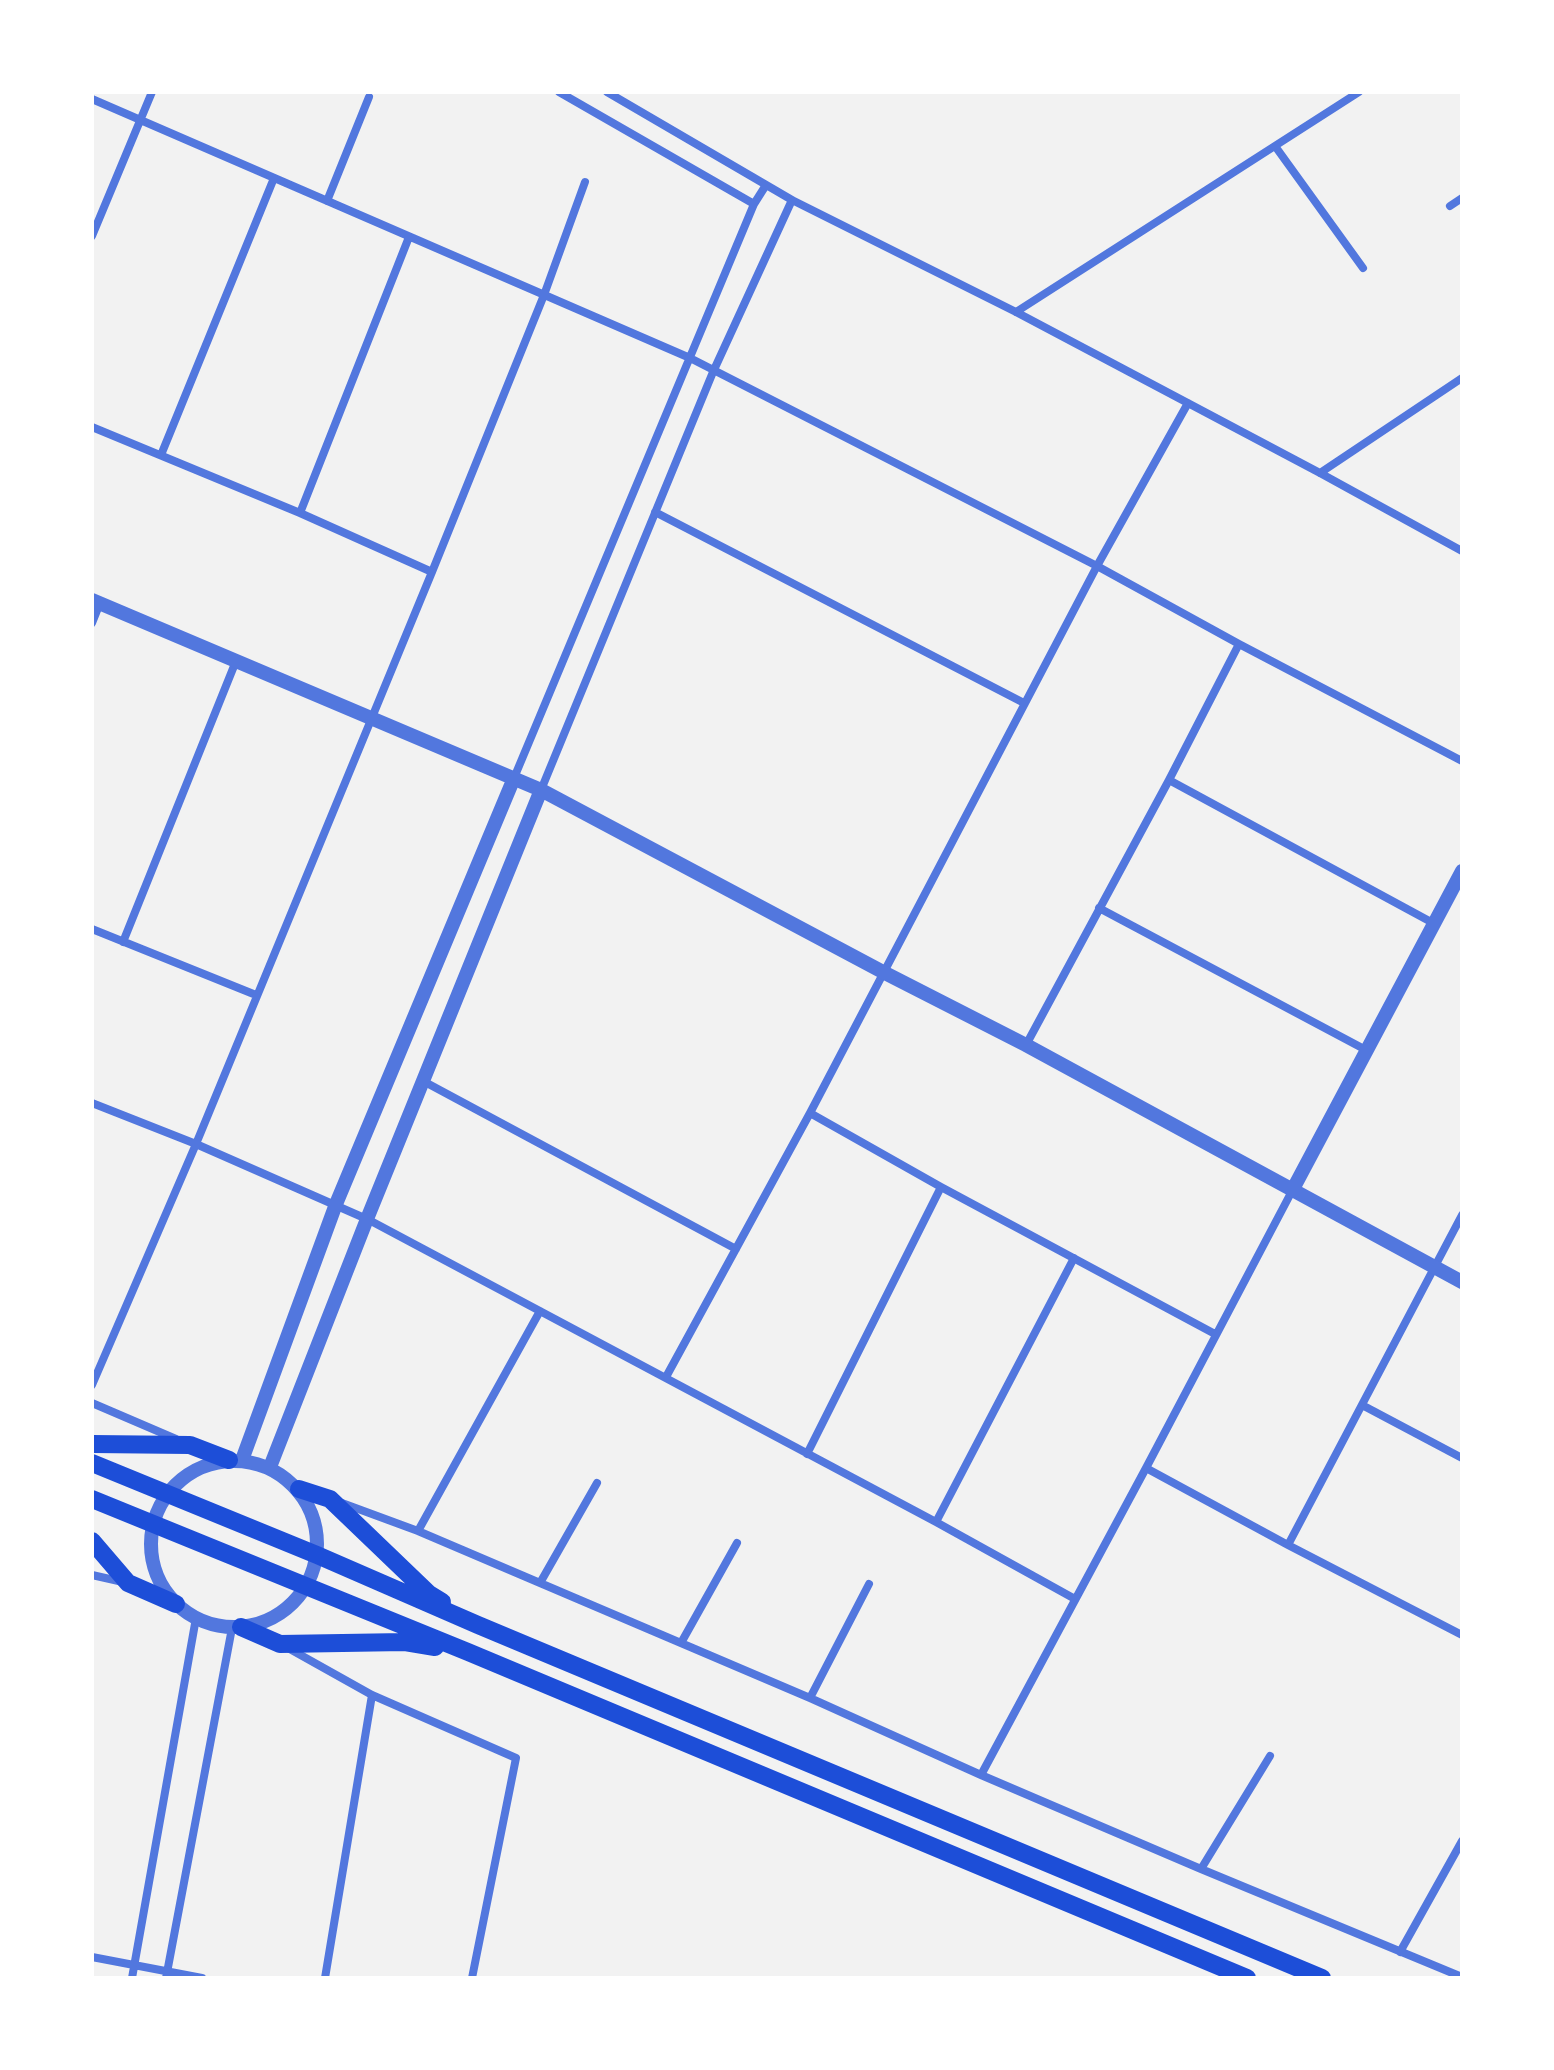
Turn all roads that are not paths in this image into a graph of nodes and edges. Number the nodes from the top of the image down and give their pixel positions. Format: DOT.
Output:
graph roads {
  1 [pos="152,92"];
  2 [pos="559,92"];
  3 [pos="607,92"];
  4 [pos="1359,92"];
  5 [pos="369,97"];
  6 [pos="92,99"];
  7 [pos="140,119"];
  8 [pos="1275,146"];
  9 [pos="274,178"];
  10 [pos="585,182"];
  11 [pos="766,185"];
  12 [pos="1462,198"];
  13 [pos="792,200"];
  14 [pos="327,201"];
  15 [pos="754,204"];
  16 [pos="1450,206"];
  17 [pos="92,236"];
  18 [pos="409,237"];
  19 [pos="1363,268"];
  20 [pos="544,295"];
  21 [pos="1016,312"];
  22 [pos="690,358"];
  23 [pos="713,372"];
  24 [pos="1462,378"];
  25 [pos="1188,403"];
  26 [pos="92,427"];
  27 [pos="161,455"];
  28 [pos="1320,473"];
  29 [pos="655,512"];
  30 [pos="300,513"];
  31 [pos="1462,551"];
  32 [pos="1097,566"];
  33 [pos="432,572"];
  34 [pos="96,601"];
  35 [pos="92,623"];
  36 [pos="1239,644"];
  37 [pos="236,661"];
  38 [pos="1024,703"];
  39 [pos="372,717"];
  40 [pos="1462,761"];
  41 [pos="514,778"];
  42 [pos="1169,780"];
  43 [pos="541,790"];
  44 [pos="1462,871"];
  45 [pos="1099,908"];
  46 [pos="1433,923"];
  47 [pos="92,929"];
  48 [pos="123,942"];
  49 [pos="883,972"];
  50 [pos="256,995"];
  51 [pos="1026,1045"];
  52 [pos="1366,1050"];
  53 [pos="423,1081"];
  54 [pos="92,1103"];
  55 [pos="810,1113"];
  56 [pos="196,1144"];
  57 [pos="941,1187"];
  58 [pos="1292,1191"];
  59 [pos="336,1204"];
  60 [pos="1462,1215"];
  61 [pos="367,1219"];
  62 [pos="736,1249"];
  63 [pos="1074,1258"];
  64 [pos="1434,1267"];
  65 [pos="1462,1282"];
  66 [pos="540,1311"];
  67 [pos="1215,1334"];
  68 [pos="666,1377"];
  69 [pos="92,1385"];
  70 [pos="92,1403"];
  71 [pos="1362,1405"];
  72 [pos="92,1444"];
  73 [pos="190,1445"];
  74 [pos="807,1454"];
  75 [pos="1462,1458"];
  76 [pos="235,1460"];
  77 [pos="92,1463"];
  78 [pos="270,1467"];
  79 [pos="1146,1468"];
  80 [pos="597,1483"];
  81 [pos="299,1489"];
  82 [pos="167,1494"];
  83 [pos="92,1499"];
  84 [pos="330,1499"];
  85 [pos="936,1522"];
  86 [pos="153,1526"];
  87 [pos="418,1531"];
  88 [pos="92,1541"];
  89 [pos="737,1543"];
  90 [pos="1288,1545"];
  91 [pos="317,1555"];
  92 [pos="92,1575"];
  93 [pos="128,1583"];
  94 [pos="540,1583"];
  95 [pos="869,1584"];
  96 [pos="306,1587"];
  97 [pos="1075,1599"];
  98 [pos="176,1604"];
  99 [pos="196,1618"];
  100 [pos="478,1625"];
  101 [pos="237,1628"];
  102 [pos="1462,1635"];
  103 [pos="681,1643"];
  104 [pos="280,1644"];
  105 [pos="468,1652"];
  106 [pos="372,1695"];
  107 [pos="810,1698"];
  108 [pos="1270,1756"];
  109 [pos="981,1775"];
  110 [pos="1462,1841"];
  111 [pos="1201,1869"];
  112 [pos="1400,1952"];
  113 [pos="92,1957"];
  114 [pos="134,1965"];
  115 [pos="166,1975"];
  116 [pos="1462,1977"];
  117 [pos="132,1978"];
  118 [pos="202,1978"];
  119 [pos="325,1978"];
  120 [pos="472,1978"];
  121 [pos="1247,1978"];
  122 [pos="1322,1978"];
  1 -- 7 [label="street"];
  2 -- 15 [label="street"];
  3 -- 11 [label="street"];
  4 -- 8 [label="street"];
  5 -- 14 [label="street"];
  6 -- 7 [label="street"];
  7 -- 9 [label="street"];
  7 -- 17 [label="street"];
  8 -- 19 [label="street"];
  8 -- 21 [label="street"];
  9 -- 14 [label="street"];
  9 -- 27 [label="street"];
  10 -- 20 [label="street"];
  11 -- 13 [label="street"];
  11 -- 15 [label="street"];
  12 -- 16 [label="street"];
  13 -- 21 [label="street"];
  13 -- 23 [label="street"];
  14 -- 18 [label="street"];
  15 -- 22 [label="street"];
  18 -- 20 [label="street"];
  18 -- 30 [label="street"];
  20 -- 22 [label="street"];
  20 -- 33 [label="street"];
  21 -- 25 [label="street"];
  22 -- 23 [label="street"];
  22 -- 41 [label="street"];
  23 -- 29 [label="street"];
  23 -- 32 [label="street"];
  24 -- 28 [label="street"];
  25 -- 28 [label="street"];
  25 -- 32 [label="street"];
  26 -- 27 [label="street"];
  27 -- 30 [label="street"];
  28 -- 31 [label="street"];
  29 -- 38 [label="street"];
  29 -- 43 [label="street"];
  30 -- 33 [label="street"];
  32 -- 36 [label="street"];
  32 -- 38 [label="street"];
  33 -- 39 [label="street"];
  34 -- 35 [label="street"];
  34 -- 37 [label="street"];
  36 -- 40 [label="street"];
  36 -- 42 [label="street"];
  37 -- 39 [label="street"];
  37 -- 48 [label="street"];
  38 -- 49 [label="street"];
  39 -- 41 [label="street"];
  39 -- 50 [label="street"];
  41 -- 43 [label="street"];
  41 -- 59 [label="street"];
  42 -- 45 [label="street"];
  42 -- 46 [label="street"];
  43 -- 49 [label="street"];
  43 -- 53 [label="street"];
  44 -- 46 [label="street"];
  45 -- 51 [label="street"];
  45 -- 52 [label="street"];
  46 -- 52 [label="street"];
  47 -- 48 [label="street"];
  48 -- 50 [label="street"];
  49 -- 51 [label="street"];
  49 -- 55 [label="street"];
  50 -- 56 [label="street"];
  51 -- 58 [label="street"];
  52 -- 58 [label="street"];
  53 -- 61 [label="street"];
  53 -- 62 [label="street"];
  54 -- 56 [label="street"];
  55 -- 57 [label="street"];
  55 -- 62 [label="street"];
  56 -- 59 [label="street"];
  56 -- 69 [label="street"];
  57 -- 63 [label="street"];
  57 -- 74 [label="street"];
  58 -- 64 [label="street"];
  58 -- 67 [label="street"];
  59 -- 61 [label="street"];
  59 -- 76 [label="street"];
  60 -- 64 [label="street"];
  61 -- 66 [label="street"];
  61 -- 78 [label="street"];
  62 -- 68 [label="street"];
  63 -- 67 [label="street"];
  63 -- 85 [label="street"];
  64 -- 65 [label="street"];
  64 -- 71 [label="street"];
  66 -- 68 [label="street"];
  66 -- 87 [label="street"];
  67 -- 79 [label="street"];
  68 -- 74 [label="street"];
  70 -- 73 [label="street"];
  71 -- 75 [label="street"];
  71 -- 90 [label="street"];
  72 -- 73 [label="main road"];
  73 -- 76 [label="main road"];
  74 -- 85 [label="street"];
  76 -- 78 [label="street"];
  76 -- 82 [label="street"];
  77 -- 82 [label="main road"];
  78 -- 81 [label="street"];
  79 -- 90 [label="street"];
  79 -- 97 [label="street"];
  80 -- 94 [label="street"];
  81 -- 84 [label="main road"];
  81 -- 91 [label="street"];
  82 -- 86 [label="street"];
  82 -- 91 [label="main road"];
  83 -- 86 [label="main road"];
  84 -- 87 [label="street"];
  84 -- 100 [label="main road"];
  85 -- 97 [label="street"];
  86 -- 96 [label="main road"];
  86 -- 98 [label="street"];
  87 -- 94 [label="street"];
  88 -- 93 [label="main road"];
  89 -- 103 [label="street"];
  90 -- 102 [label="street"];
  91 -- 96 [label="street"];
  91 -- 100 [label="main road"];
  92 -- 93 [label="street"];
  93 -- 98 [label="main road"];
  94 -- 103 [label="street"];
  95 -- 107 [label="street"];
  96 -- 101 [label="street"];
  96 -- 105 [label="main road"];
  97 -- 109 [label="street"];
  98 -- 99 [label="street"];
  99 -- 101 [label="street"];
  99 -- 114 [label="street"];
  100 -- 122 [label="main road"];
  101 -- 104 [label="main road"];
  101 -- 115 [label="street"];
  103 -- 107 [label="street"];
  104 -- 105 [label="main road"];
  104 -- 106 [label="street"];
  105 -- 121 [label="main road"];
  106 -- 119 [label="street"];
  106 -- 120 [label="street"];
  107 -- 109 [label="street"];
  108 -- 111 [label="street"];
  109 -- 111 [label="street"];
  110 -- 112 [label="street"];
  111 -- 112 [label="street"];
  112 -- 116 [label="street"];
  113 -- 114 [label="street"];
  114 -- 115 [label="street"];
  114 -- 117 [label="street"];
  115 -- 118 [label="street"];
}
